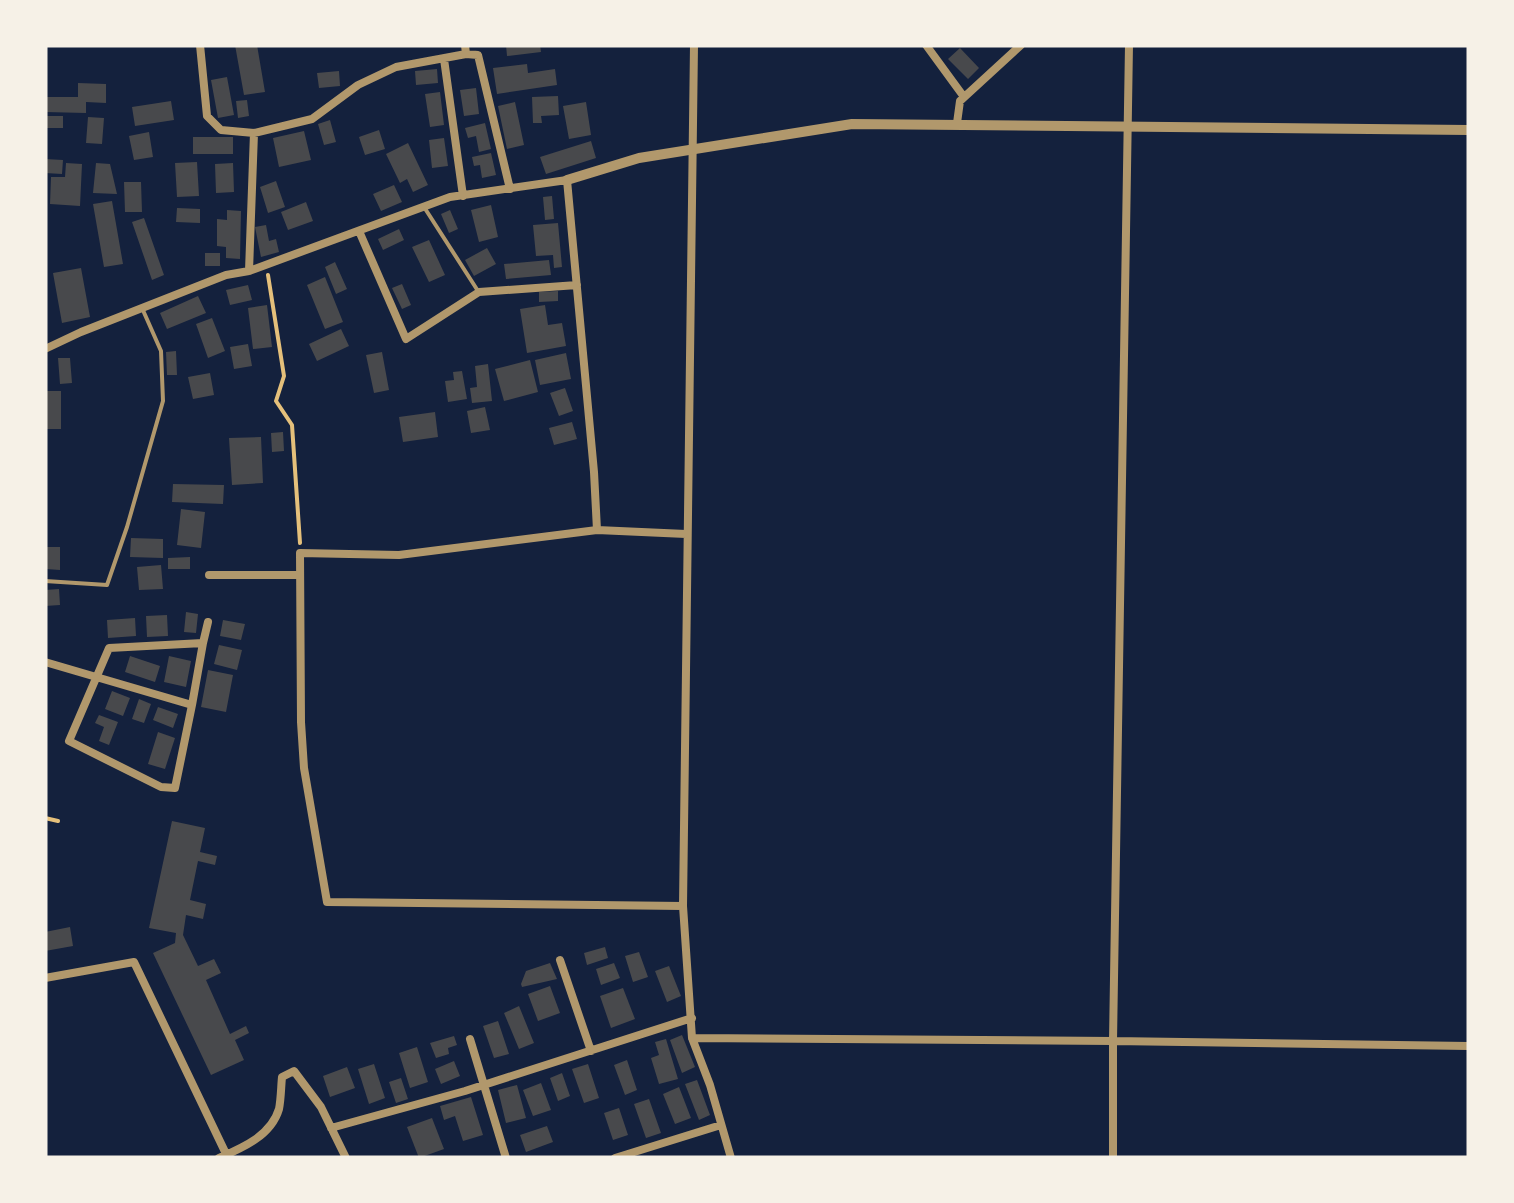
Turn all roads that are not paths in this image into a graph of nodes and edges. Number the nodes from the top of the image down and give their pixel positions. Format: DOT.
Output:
graph roads {
  1 [pos="200,45"];
  2 [pos="694,45"];
  3 [pos="926,45"];
  4 [pos="1021,45"];
  5 [pos="1128,45"];
  6 [pos="466,50"];
  7 [pos="444,59"];
  8 [pos="964,97"];
  9 [pos="957,123"];
  10 [pos="1127,126"];
  11 [pos="1469,130"];
  12 [pos="254,134"];
  13 [pos="694,148"];
  14 [pos="566,180"];
  15 [pos="510,189"];
  16 [pos="462,196"];
  17 [pos="424,208"];
  18 [pos="359,231"];
  19 [pos="249,272"];
  20 [pos="577,284"];
  21 [pos="479,292"];
  22 [pos="142,308"];
  23 [pos="45,349"];
  24 [pos="597,530"];
  25 [pos="686,534"];
  26 [pos="300,574"];
  27 [pos="210,576"];
  28 [pos="45,581"];
  29 [pos="208,622"];
  30 [pos="203,643"];
  31 [pos="45,662"];
  32 [pos="96,677"];
  33 [pos="192,705"];
  34 [pos="683,906"];
  35 [pos="560,960"];
  36 [pos="45,978"];
  37 [pos="692,1018"];
  38 [pos="692,1038"];
  39 [pos="470,1039"];
  40 [pos="1112,1040"];
  41 [pos="1469,1046"];
  42 [pos="591,1051"];
  43 [pos="482,1085"];
  44 [pos="722,1125"];
  45 [pos="331,1128"];
  46 [pos="224,1157"];
  47 [pos="346,1158"];
  48 [pos="506,1158"];
  49 [pos="615,1158"];
  50 [pos="731,1158"];
  51 [pos="1113,1158"];
  1 -- 12 [label="street"];
  2 -- 13 [label="street"];
  3 -- 8 [label="street"];
  4 -- 8 [label="street"];
  5 -- 10 [label="street"];
  6 -- 7 [label="street"];
  6 -- 15 [label="street"];
  7 -- 12 [label="street"];
  7 -- 16 [label="street"];
  8 -- 9 [label="street"];
  9 -- 10 [label="street"];
  9 -- 13 [label="street"];
  10 -- 11 [label="street"];
  10 -- 40 [label="street"];
  12 -- 19 [label="street"];
  13 -- 14 [label="street"];
  13 -- 25 [label="street"];
  14 -- 15 [label="street"];
  14 -- 20 [label="street"];
  15 -- 16 [label="street"];
  16 -- 17 [label="street"];
  17 -- 18 [label="street"];
  17 -- 21 [label="lane"];
  18 -- 19 [label="street"];
  18 -- 21 [label="street"];
  19 -- 22 [label="street"];
  20 -- 21 [label="street"];
  20 -- 24 [label="street"];
  22 -- 23 [label="street"];
  22 -- 28 [label="lane"];
  24 -- 25 [label="street"];
  24 -- 26 [label="street"];
  25 -- 34 [label="street"];
  26 -- 27 [label="street"];
  26 -- 34 [label="street"];
  29 -- 30 [label="street"];
  30 -- 32 [label="street"];
  30 -- 33 [label="street"];
  31 -- 32 [label="street"];
  32 -- 33 [label="street"];
  32 -- 33 [label="street"];
  34 -- 37 [label="street"];
  35 -- 42 [label="street"];
  36 -- 46 [label="street"];
  37 -- 38 [label="street"];
  37 -- 42 [label="street"];
  38 -- 40 [label="street"];
  38 -- 44 [label="street"];
  39 -- 43 [label="street"];
  40 -- 41 [label="street"];
  40 -- 51 [label="street"];
  42 -- 43 [label="street"];
  43 -- 45 [label="street"];
  43 -- 48 [label="street"];
  44 -- 49 [label="street"];
  44 -- 50 [label="street"];
  45 -- 46 [label="street"];
  45 -- 47 [label="street"];
}
